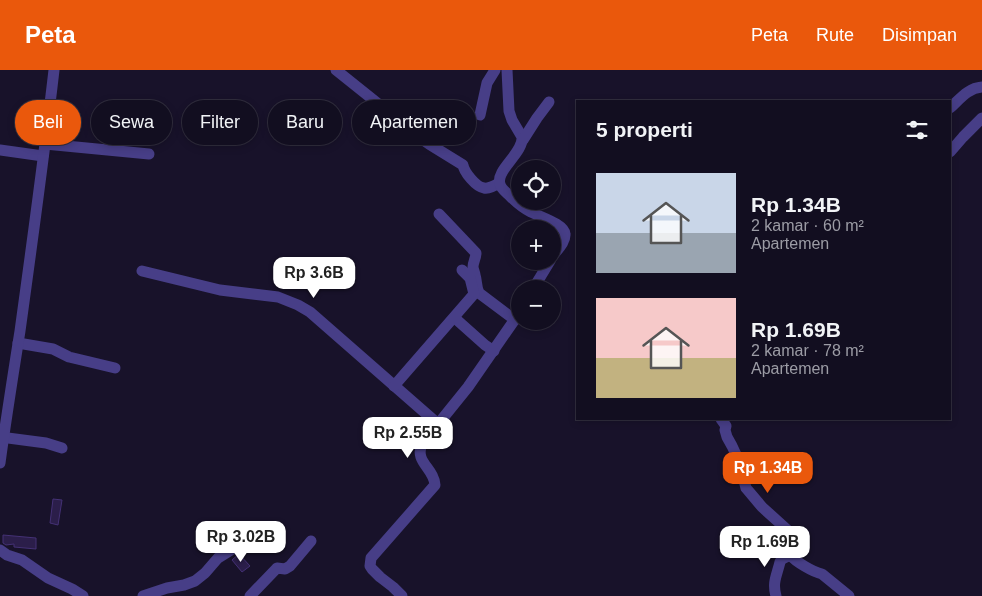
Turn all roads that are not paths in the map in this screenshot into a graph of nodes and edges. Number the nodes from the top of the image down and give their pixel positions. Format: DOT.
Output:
graph roads {
  1 [pos="54,70"];
  2 [pos="336,70"];
  3 [pos="495,70"];
  4 [pos="507,70"];
  5 [pos="982,87"];
  6 [pos="549,102"];
  7 [pos="951,107"];
  8 [pos="480,116"];
  9 [pos="982,118"];
  10 [pos="523,140"];
  11 [pos="0,150"];
  12 [pos="44,150"];
  13 [pos="951,151"];
  14 [pos="149,154"];
  15 [pos="499,183"];
  16 [pos="439,214"];
  17 [pos="548,220"];
  18 [pos="561,227"];
  19 [pos="561,245"];
  20 [pos="462,270"];
  21 [pos="142,271"];
  22 [pos="511,312"];
  23 [pos="457,320"];
  24 [pos="511,323"];
  25 [pos="18,344"];
  26 [pos="490,348"];
  27 [pos="115,368"];
  28 [pos="394,386"];
  29 [pos="722,420"];
  30 [pos="438,424"];
  31 [pos="2,438"];
  32 [pos="62,448"];
  33 [pos="0,463"];
  34 [pos="311,541"];
  35 [pos="242,542"];
  36 [pos="0,550"];
  37 [pos="790,555"];
  38 [pos="83,596"];
  39 [pos="143,596"];
  40 [pos="250,596"];
  41 [pos="402,596"];
  42 [pos="776,596"];
  43 [pos="849,596"];
  1 -- 12 [label="street"];
  2 -- 15 [label="street"];
  3 -- 8 [label="street"];
  4 -- 10 [label="street"];
  5 -- 7 [label="street"];
  6 -- 10 [label="street"];
  9 -- 13 [label="street"];
  10 -- 15 [label="street"];
  11 -- 12 [label="street"];
  12 -- 14 [label="street"];
  12 -- 25 [label="street"];
  15 -- 17 [label="street"];
  16 -- 22 [label="street"];
  18 -- 19 [label="street"];
  20 -- 28 [label="street"];
  21 -- 28 [label="street"];
  23 -- 26 [label="street"];
  24 -- 26 [label="street"];
  25 -- 27 [label="street"];
  25 -- 31 [label="street"];
  26 -- 30 [label="street"];
  28 -- 30 [label="street"];
  29 -- 37 [label="street"];
  30 -- 41 [label="street"];
  31 -- 32 [label="street"];
  31 -- 33 [label="street"];
  34 -- 40 [label="street"];
  35 -- 39 [label="street"];
  36 -- 38 [label="street"];
  37 -- 42 [label="street"];
  37 -- 43 [label="street"];
}
